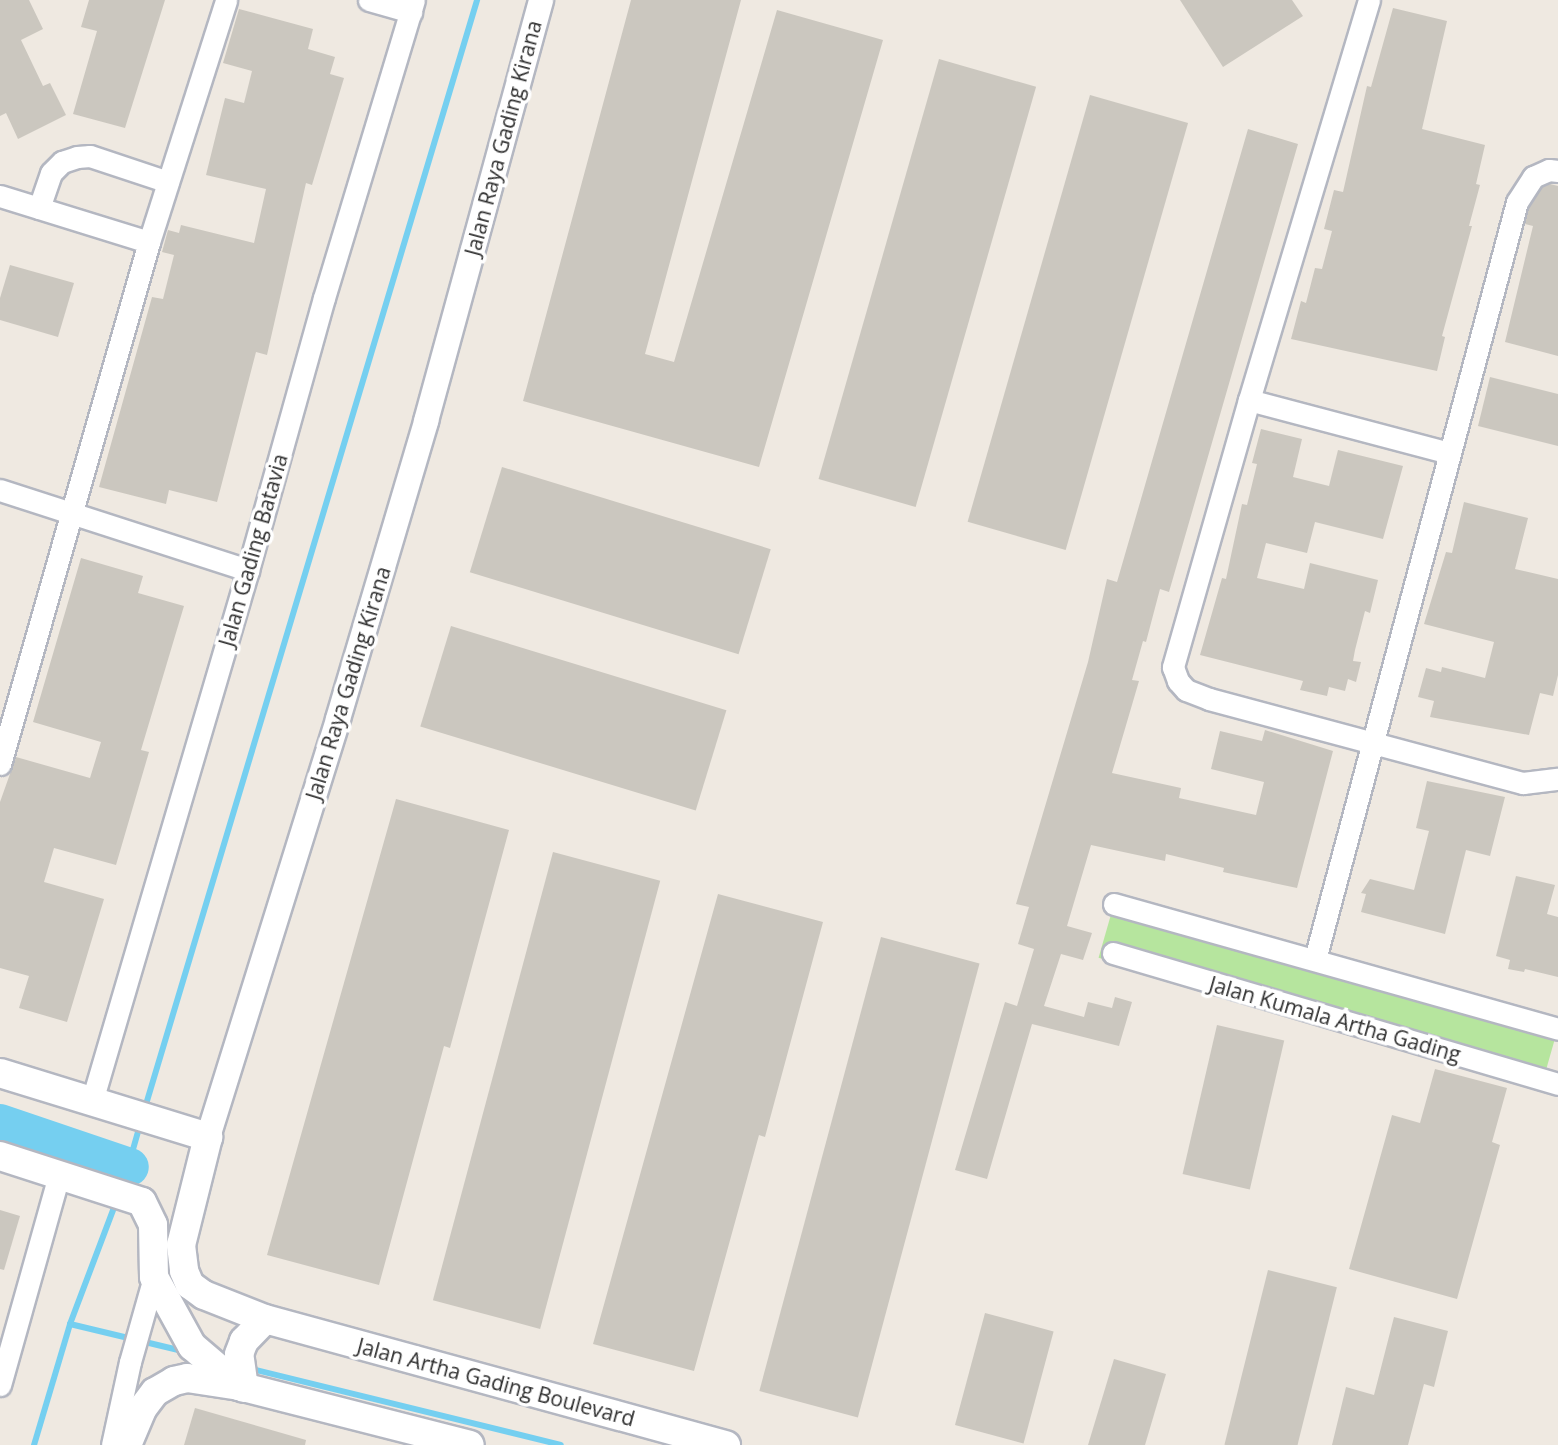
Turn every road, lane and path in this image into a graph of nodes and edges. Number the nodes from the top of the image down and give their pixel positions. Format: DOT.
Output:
graph roads {
  1 [pos="226,0"];
  2 [pos="369,0"];
  3 [pos="541,0"];
  4 [pos="1368,0"];
  5 [pos="412,6"];
  6 [pos="1558,171"];
  7 [pos="168,182"];
  8 [pos="0,196"];
  9 [pos="39,208"];
  10 [pos="149,242"];
  11 [pos="1249,400"];
  12 [pos="1449,453"];
  13 [pos="0,490"];
  14 [pos="74,512"];
  15 [pos="248,570"];
  16 [pos="3,742"];
  17 [pos="1371,742"];
  18 [pos="0,764"];
  19 [pos="1558,779"];
  20 [pos="1114,904"];
  21 [pos="1113,953"];
  22 [pos="1315,958"];
  23 [pos="1558,1029"];
  24 [pos="0,1073"];
  25 [pos="1558,1084"];
  26 [pos="98,1102"];
  27 [pos="208,1138"];
  28 [pos="0,1156"];
  29 [pos="66,1177"];
  30 [pos="154,1278"];
  31 [pos="261,1323"];
  32 [pos="230,1375"];
  33 [pos="0,1385"];
  34 [pos="112,1445"];
  35 [pos="127,1445"];
  36 [pos="470,1445"];
  37 [pos="726,1445"];
  1 -- 7 [label="street"];
  2 -- 5 [label="street"];
  3 -- 27 [label="street, Jalan Raya Gading Kirana"];
  4 -- 11 [label="street"];
  5 -- 15 [label="street, Jalan Gading Batavia"];
  6 -- 12 [label="street"];
  7 -- 9 [label="street"];
  7 -- 10 [label="street"];
  8 -- 9 [label="street"];
  9 -- 10 [label="street"];
  10 -- 14 [label="street"];
  11 -- 12 [label="street"];
  11 -- 17 [label="street"];
  12 -- 17 [label="street"];
  13 -- 14 [label="street"];
  14 -- 15 [label="street"];
  14 -- 16 [label="street"];
  15 -- 26 [label="street, Jalan Gading Batavia"];
  16 -- 18 [label="street"];
  17 -- 19 [label="street"];
  17 -- 22 [label="street"];
  20 -- 22 [label="street"];
  21 -- 25 [label="street, Jalan Kumala Artha Gading"];
  22 -- 23 [label="street"];
  24 -- 26 [label="main road"];
  26 -- 27 [label="main road"];
  27 -- 31 [label="main road, Jalan Raya Gading Kirana"];
  28 -- 29 [label="main road"];
  29 -- 30 [label="main road"];
  29 -- 33 [label="street"];
  30 -- 32 [label="main road"];
  30 -- 34 [label="street"];
  31 -- 32 [label="main road"];
  31 -- 37 [label="main road, Jalan Artha Gading Boulevard"];
  32 -- 35 [label="main road"];
  32 -- 36 [label="main road"];
}
